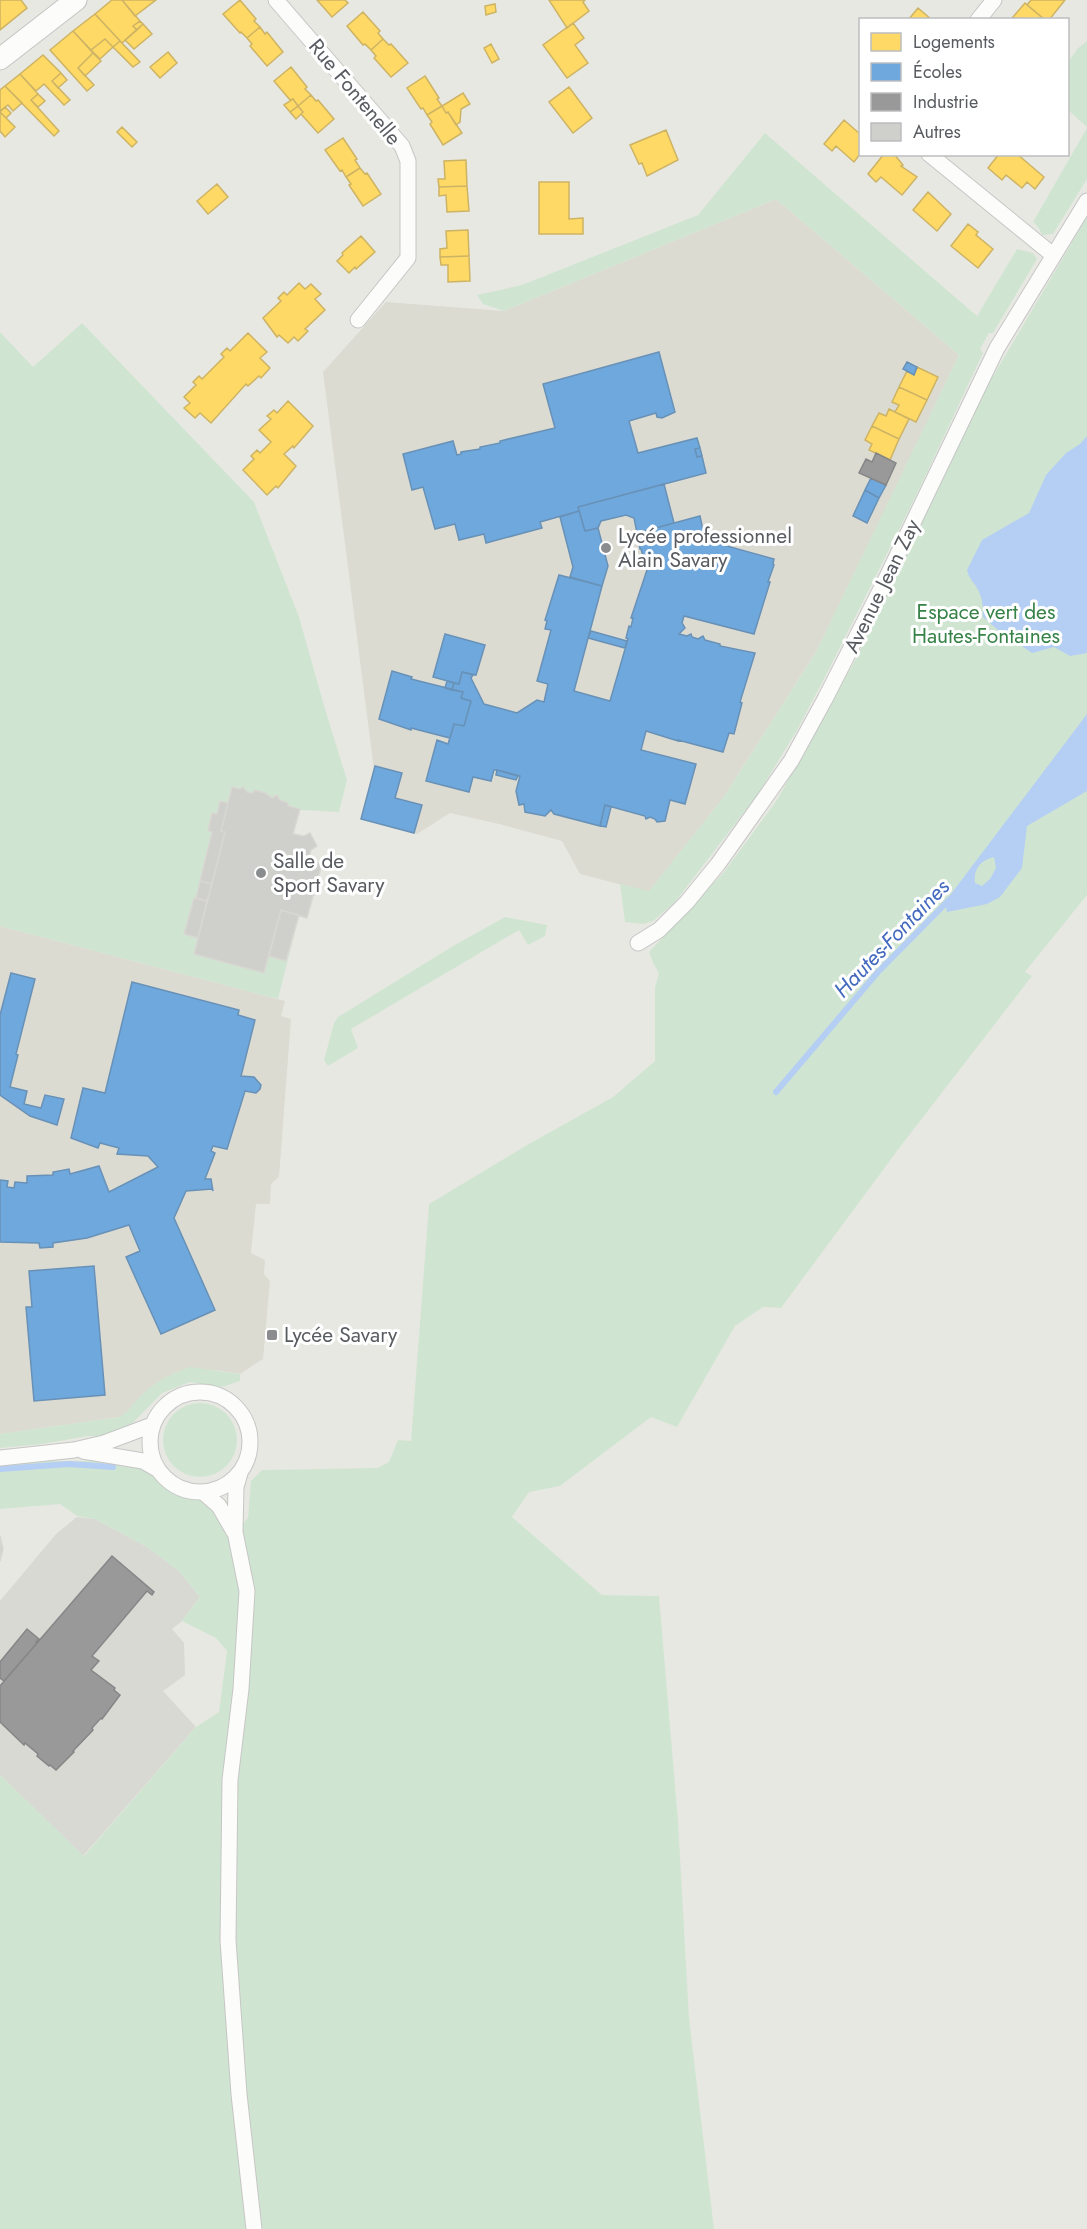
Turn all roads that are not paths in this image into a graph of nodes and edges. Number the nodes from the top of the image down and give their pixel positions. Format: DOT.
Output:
graph roads {
  1 [pos="76,0"];
  2 [pos="276,0"];
  3 [pos="994,0"];
  4 [pos="980,18"];
  5 [pos="0,59"];
  6 [pos="931,156"];
  7 [pos="1087,201"];
  8 [pos="1053,255"];
  9 [pos="358,320"];
  10 [pos="638,943"];
  11 [pos="152,1425"];
  12 [pos="74,1450"];
  13 [pos="0,1458"];
  14 [pos="157,1469"];
  15 [pos="240,1473"];
  16 [pos="203,1492"];
  17 [pos="235,1532"];
  18 [pos="254,2229"];
  1 -- 5 [label="main road"];
  2 -- 9 [label="street, Rue Fontenelle"];
  3 -- 4 [label="street"];
  6 -- 8 [label="street"];
  7 -- 8 [label="street, Avenue Jean Zay"];
  8 -- 10 [label="street, Avenue Jean Zay"];
  11 -- 12 [label="street"];
  11 -- 14 [label="street"];
  11 -- 15 [label="street"];
  12 -- 13 [label="street"];
  12 -- 14 [label="street"];
  14 -- 16 [label="street"];
  15 -- 16 [label="street"];
  15 -- 17 [label="street"];
  16 -- 17 [label="street"];
  17 -- 18 [label="street"];
}
